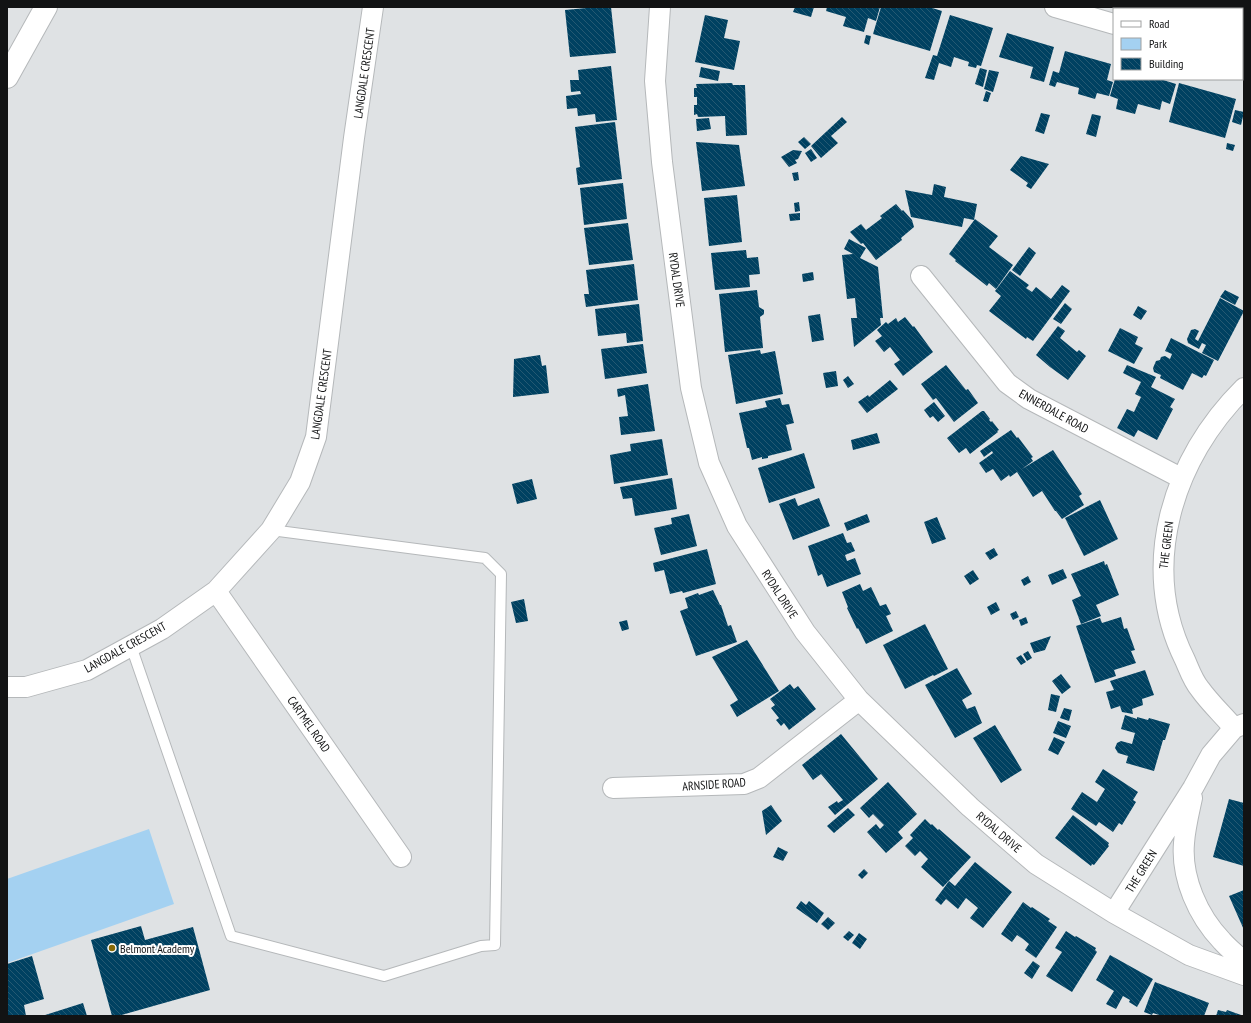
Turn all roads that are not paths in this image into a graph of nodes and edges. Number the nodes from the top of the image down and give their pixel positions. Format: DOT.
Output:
graph roads {
  1 [pos="46,7"];
  2 [pos="373,7"];
  3 [pos="660,7"];
  4 [pos="1055,7"];
  5 [pos="1113,24"];
  6 [pos="7,76"];
  7 [pos="921,276"];
  8 [pos="1244,388"];
  9 [pos="1181,478"];
  10 [pos="271,530"];
  11 [pos="216,590"];
  12 [pos="132,646"];
  13 [pos="7,686"];
  14 [pos="859,700"];
  15 [pos="1239,726"];
  16 [pos="613,788"];
  17 [pos="1193,788"];
  18 [pos="401,857"];
  19 [pos="1114,913"];
  20 [pos="1244,962"];
  21 [pos="1244,975"];
  1 -- 6 [label="street"];
  2 -- 10 [label="street, LANGDALE CRESCENT"];
  3 -- 14 [label="street, RYDAL DRIVE"];
  4 -- 5 [label="street"];
  7 -- 9 [label="street, ENNERDALE ROAD"];
  8 -- 9 [label="street, THE GREEN"];
  9 -- 15 [label="street, THE GREEN"];
  10 -- 11 [label="street, LANGDALE CRESCENT"];
  10 -- 12 [label="lane"];
  11 -- 12 [label="street, LANGDALE CRESCENT"];
  11 -- 18 [label="street, CARTMEL ROAD"];
  12 -- 13 [label="street, LANGDALE CRESCENT"];
  14 -- 16 [label="street, ARNSIDE ROAD"];
  14 -- 19 [label="street, RYDAL DRIVE"];
  15 -- 17 [label="street, THE GREEN"];
  17 -- 19 [label="street, THE GREEN"];
  17 -- 20 [label="street, THE GREEN"];
  19 -- 21 [label="street, RYDAL DRIVE"];
}
